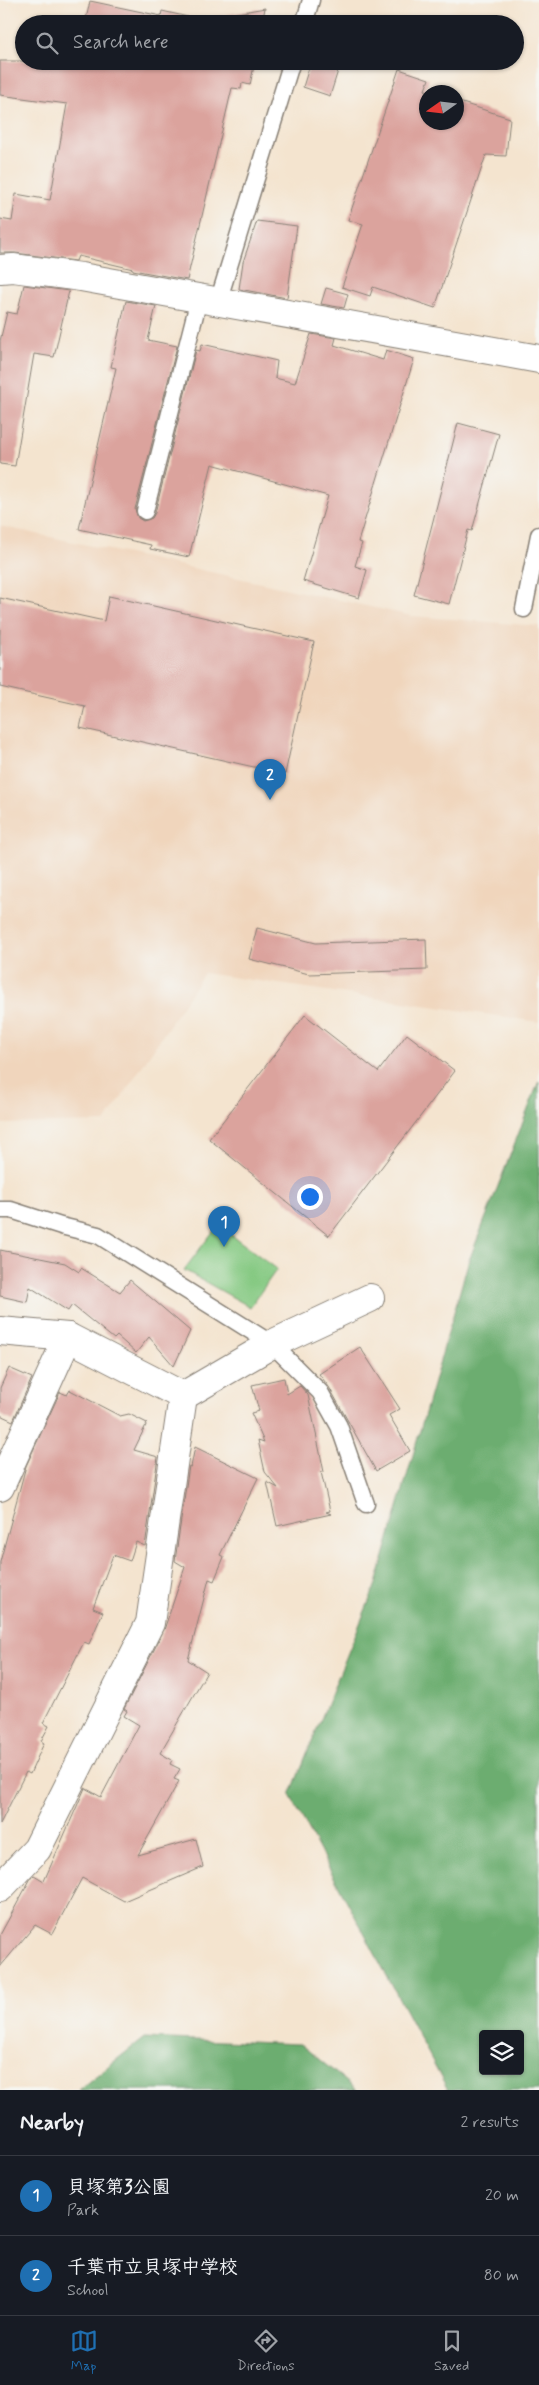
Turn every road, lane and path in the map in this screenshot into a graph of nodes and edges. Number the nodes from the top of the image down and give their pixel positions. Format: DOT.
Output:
graph roads {
  1 [pos="311,0"];
  2 [pos="307,15"];
  3 [pos="289,70"];
  4 [pos="0,269"];
  5 [pos="208,300"];
  6 [pos="539,359"];
  7 [pos="145,511"];
  8 [pos="539,535"];
  9 [pos="524,609"];
  10 [pos="0,1210"];
  11 [pos="370,1298"];
  12 [pos="0,1331"];
  13 [pos="68,1337"];
  14 [pos="272,1344"];
  15 [pos="183,1396"];
  16 [pos="0,1487"];
  17 [pos="366,1504"];
  18 [pos="0,1888"];
  1 -- 2 [label="lane"];
  3 -- 5 [label="lane"];
  4 -- 5 [label="street"];
  5 -- 6 [label="street"];
  5 -- 7 [label="lane"];
  8 -- 9 [label="lane"];
  10 -- 14 [label="lane"];
  11 -- 14 [label="street"];
  12 -- 13 [label="street"];
  13 -- 15 [label="street"];
  13 -- 16 [label="street"];
  14 -- 15 [label="street"];
  14 -- 17 [label="lane"];
  15 -- 18 [label="street"];
}
